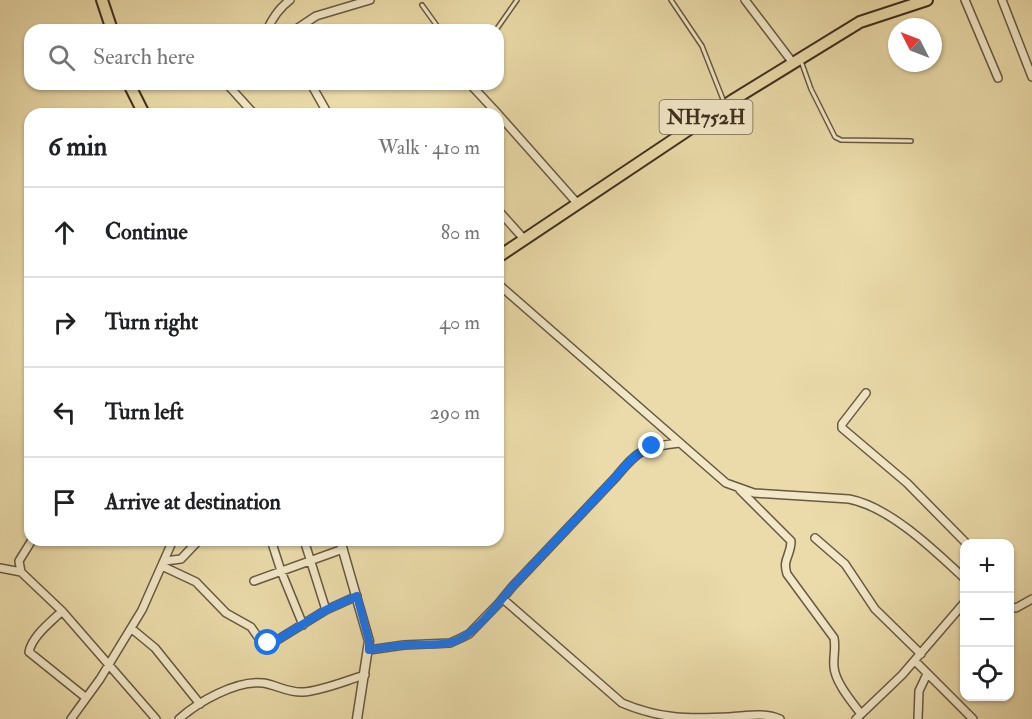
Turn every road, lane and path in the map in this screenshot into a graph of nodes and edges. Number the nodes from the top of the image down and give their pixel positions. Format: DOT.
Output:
graph roads {
  1 [pos="102,0"];
  2 [pos="290,0"];
  3 [pos="370,0"];
  4 [pos="517,0"];
  5 [pos="671,0"];
  6 [pos="745,0"];
  7 [pos="927,0"];
  8 [pos="965,0"];
  9 [pos="1002,0"];
  10 [pos="905,3"];
  11 [pos="422,5"];
  12 [pos="109,24"];
  13 [pos="270,24"];
  14 [pos="304,24"];
  15 [pos="436,24"];
  16 [pos="500,24"];
  17 [pos="796,61"];
  18 [pos="1032,77"];
  19 [pos="998,78"];
  20 [pos="132,90"];
  21 [pos="232,90"];
  22 [pos="314,90"];
  23 [pos="476,90"];
  24 [pos="725,105"];
  25 [pos="141,108"];
  26 [pos="249,108"];
  27 [pos="325,108"];
  28 [pos="492,108"];
  29 [pos="504,121"];
  30 [pos="911,141"];
  31 [pos="577,203"];
  32 [pos="504,217"];
  33 [pos="524,239"];
  34 [pos="504,253"];
  35 [pos="504,289"];
  36 [pos="866,393"];
  37 [pos="680,442"];
  38 [pos="738,488"];
  39 [pos="815,538"];
  40 [pos="963,539"];
  41 [pos="28,546"];
  42 [pos="170,546"];
  43 [pos="193,546"];
  44 [pos="274,546"];
  45 [pos="306,546"];
  46 [pos="338,546"];
  47 [pos="343,546"];
  48 [pos="312,560"];
  49 [pos="163,563"];
  50 [pos="0,568"];
  51 [pos="280,571"];
  52 [pos="21,572"];
  53 [pos="960,574"];
  54 [pos="254,581"];
  55 [pos="357,596"];
  56 [pos="503,599"];
  57 [pos="1032,599"];
  58 [pos="960,608"];
  59 [pos="1014,608"];
  60 [pos="326,610"];
  61 [pos="62,611"];
  62 [pos="303,625"];
  63 [pos="132,629"];
  64 [pos="369,650"];
  65 [pos="921,654"];
  66 [pos="915,662"];
  67 [pos="109,664"];
  68 [pos="927,674"];
  69 [pos="365,675"];
  70 [pos="85,697"];
  71 [pos="200,704"];
  72 [pos="859,716"];
  73 [pos="667,718"];
  74 [pos="71,719"];
  75 [pos="156,719"];
  76 [pos="179,719"];
  77 [pos="357,719"];
  78 [pos="780,719"];
  79 [pos="918,719"];
  80 [pos="973,719"];
  1 -- 12 [label="highway"];
  2 -- 13 [label="street"];
  3 -- 14 [label="street"];
  4 -- 16 [label="lane"];
  5 -- 24 [label="lane"];
  6 -- 17 [label="street"];
  7 -- 10 [label="highway, NH752H"];
  8 -- 19 [label="street"];
  9 -- 18 [label="street"];
  10 -- 17 [label="highway, NH752H"];
  11 -- 15 [label="lane"];
  17 -- 24 [label="highway, NH752H"];
  17 -- 30 [label="lane"];
  20 -- 25 [label="highway"];
  21 -- 26 [label="street"];
  22 -- 27 [label="street"];
  23 -- 28 [label="street"];
  24 -- 31 [label="highway, NH752H"];
  29 -- 31 [label="street"];
  31 -- 33 [label="highway, NH752H"];
  32 -- 33 [label="street"];
  33 -- 34 [label="highway, NH752H"];
  35 -- 37 [label="street"];
  36 -- 40 [label="street"];
  37 -- 38 [label="street"];
  37 -- 56 [label="street"];
  38 -- 53 [label="street"];
  38 -- 72 [label="street"];
  39 -- 65 [label="street"];
  41 -- 52 [label="street"];
  42 -- 49 [label="street"];
  43 -- 49 [label="street"];
  44 -- 51 [label="street"];
  45 -- 48 [label="street"];
  46 -- 48 [label="street"];
  47 -- 55 [label="street"];
  48 -- 51 [label="street"];
  48 -- 60 [label="street"];
  49 -- 62 [label="street"];
  49 -- 63 [label="street"];
  50 -- 52 [label="street"];
  51 -- 54 [label="street"];
  51 -- 62 [label="street"];
  52 -- 61 [label="street"];
  55 -- 60 [label="street"];
  55 -- 64 [label="street"];
  56 -- 64 [label="street"];
  56 -- 73 [label="street"];
  57 -- 59 [label="street"];
  58 -- 65 [label="street"];
  60 -- 62 [label="street"];
  61 -- 67 [label="street"];
  61 -- 70 [label="street"];
  63 -- 67 [label="street"];
  63 -- 71 [label="street"];
  64 -- 69 [label="street"];
  65 -- 66 [label="street"];
  66 -- 68 [label="street"];
  66 -- 72 [label="street"];
  67 -- 70 [label="street"];
  67 -- 75 [label="street"];
  68 -- 79 [label="street"];
  68 -- 80 [label="street"];
  69 -- 71 [label="street"];
  69 -- 77 [label="street"];
  70 -- 74 [label="street"];
  71 -- 76 [label="street"];
  73 -- 78 [label="street"];
}
